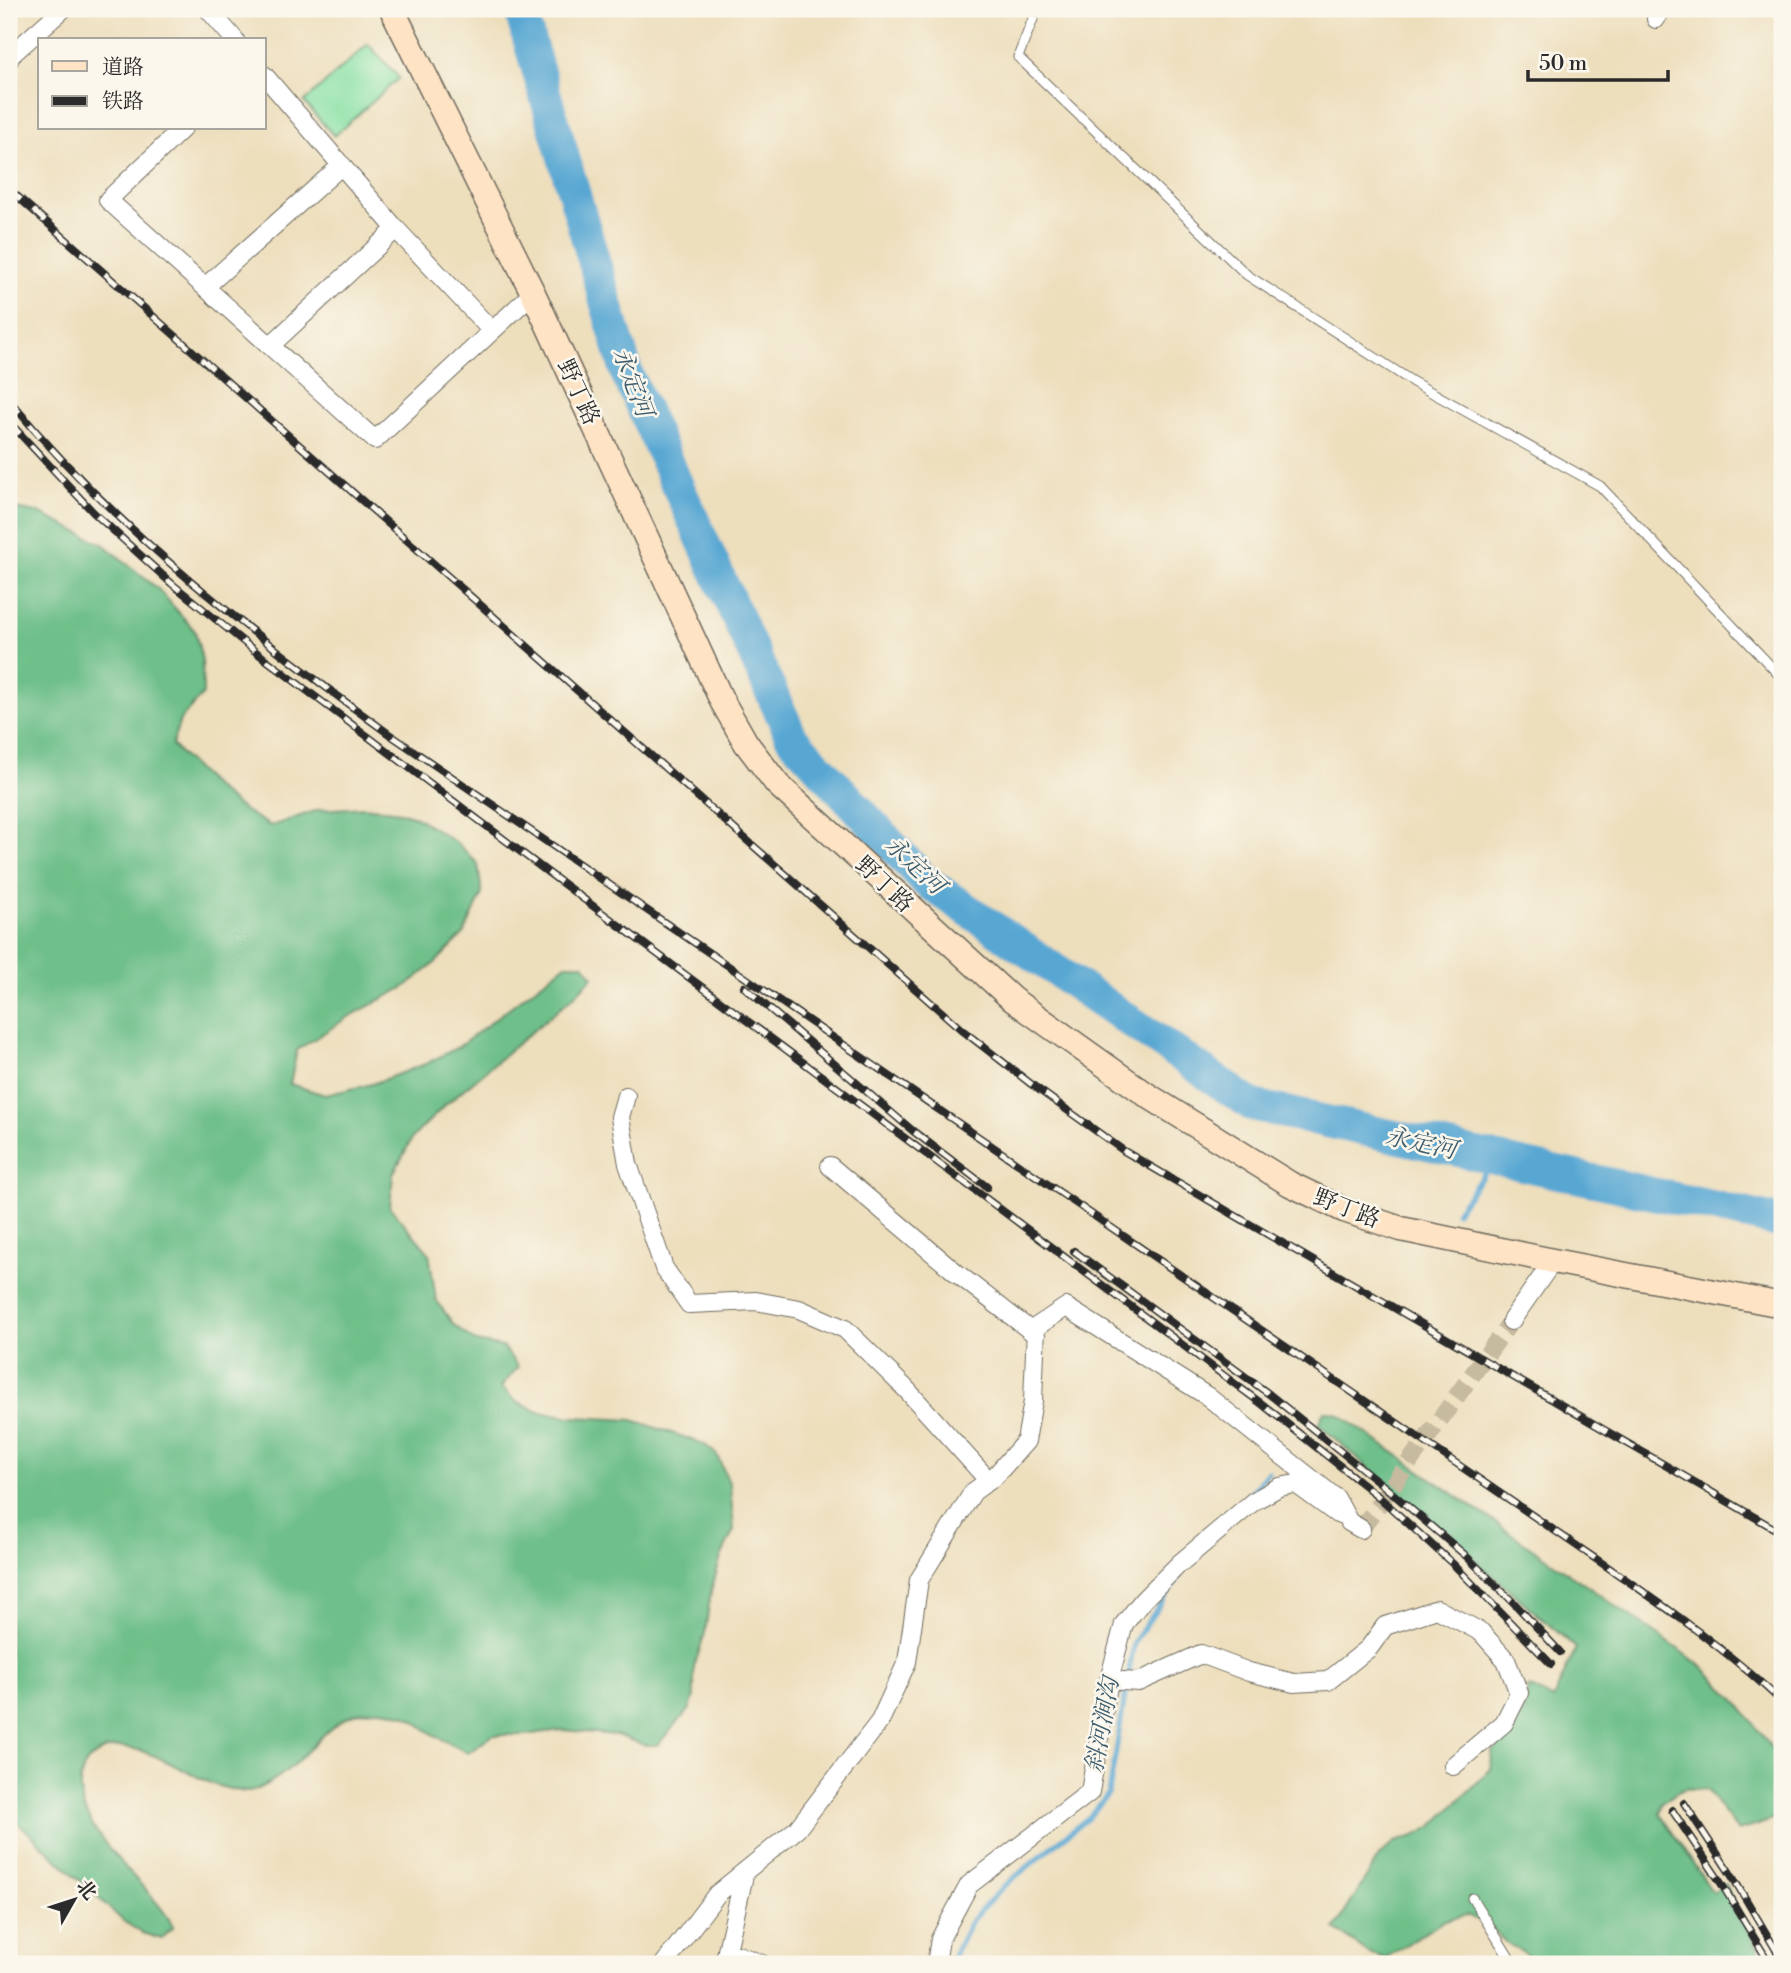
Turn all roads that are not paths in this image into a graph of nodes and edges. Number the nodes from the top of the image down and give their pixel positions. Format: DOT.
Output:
graph roads {
  1 [pos="62,9"];
  2 [pos="208,9"];
  3 [pos="392,9"];
  4 [pos="1037,9"];
  5 [pos="233,38"];
  6 [pos="9,60"];
  7 [pos="266,77"];
  8 [pos="181,130"];
  9 [pos="342,165"];
  10 [pos="396,229"];
  11 [pos="205,287"];
  12 [pos="533,293"];
  13 [pos="492,331"];
  14 [pos="271,345"];
  15 [pos="1782,678"];
  16 [pos="626,1096"];
  17 [pos="830,1166"];
  18 [pos="1553,1261"];
  19 [pos="1782,1305"];
  20 [pos="1511,1321"];
  21 [pos="1036,1335"];
  22 [pos="989,1480"];
  23 [pos="1114,1681"];
  24 [pos="1453,1766"];
  25 [pos="745,1871"];
  26 [pos="1472,1898"];
  27 [pos="725,1957"];
  28 [pos="664,1964"];
  29 [pos="762,1964"];
  30 [pos="936,1964"];
  31 [pos="1508,1964"];
  1 -- 6 [label="street"];
  2 -- 5 [label="street"];
  3 -- 12 [label="main road, 野丁路"];
  4 -- 15 [label="lane"];
  7 -- 9 [label="street"];
  8 -- 11 [label="street"];
  9 -- 10 [label="street"];
  9 -- 11 [label="street"];
  10 -- 13 [label="street"];
  10 -- 14 [label="street"];
  11 -- 14 [label="street"];
  12 -- 13 [label="street"];
  12 -- 18 [label="main road, 野丁路"];
  13 -- 14 [label="street"];
  16 -- 22 [label="street"];
  17 -- 21 [label="street"];
  18 -- 19 [label="main road, 野丁路"];
  18 -- 20 [label="street"];
  21 -- 22 [label="street"];
  21 -- 23 [label="street"];
  22 -- 25 [label="street"];
  23 -- 24 [label="street"];
  23 -- 30 [label="street"];
  25 -- 27 [label="street"];
  25 -- 28 [label="street"];
  26 -- 31 [label="lane"];
  27 -- 29 [label="street"];
}
